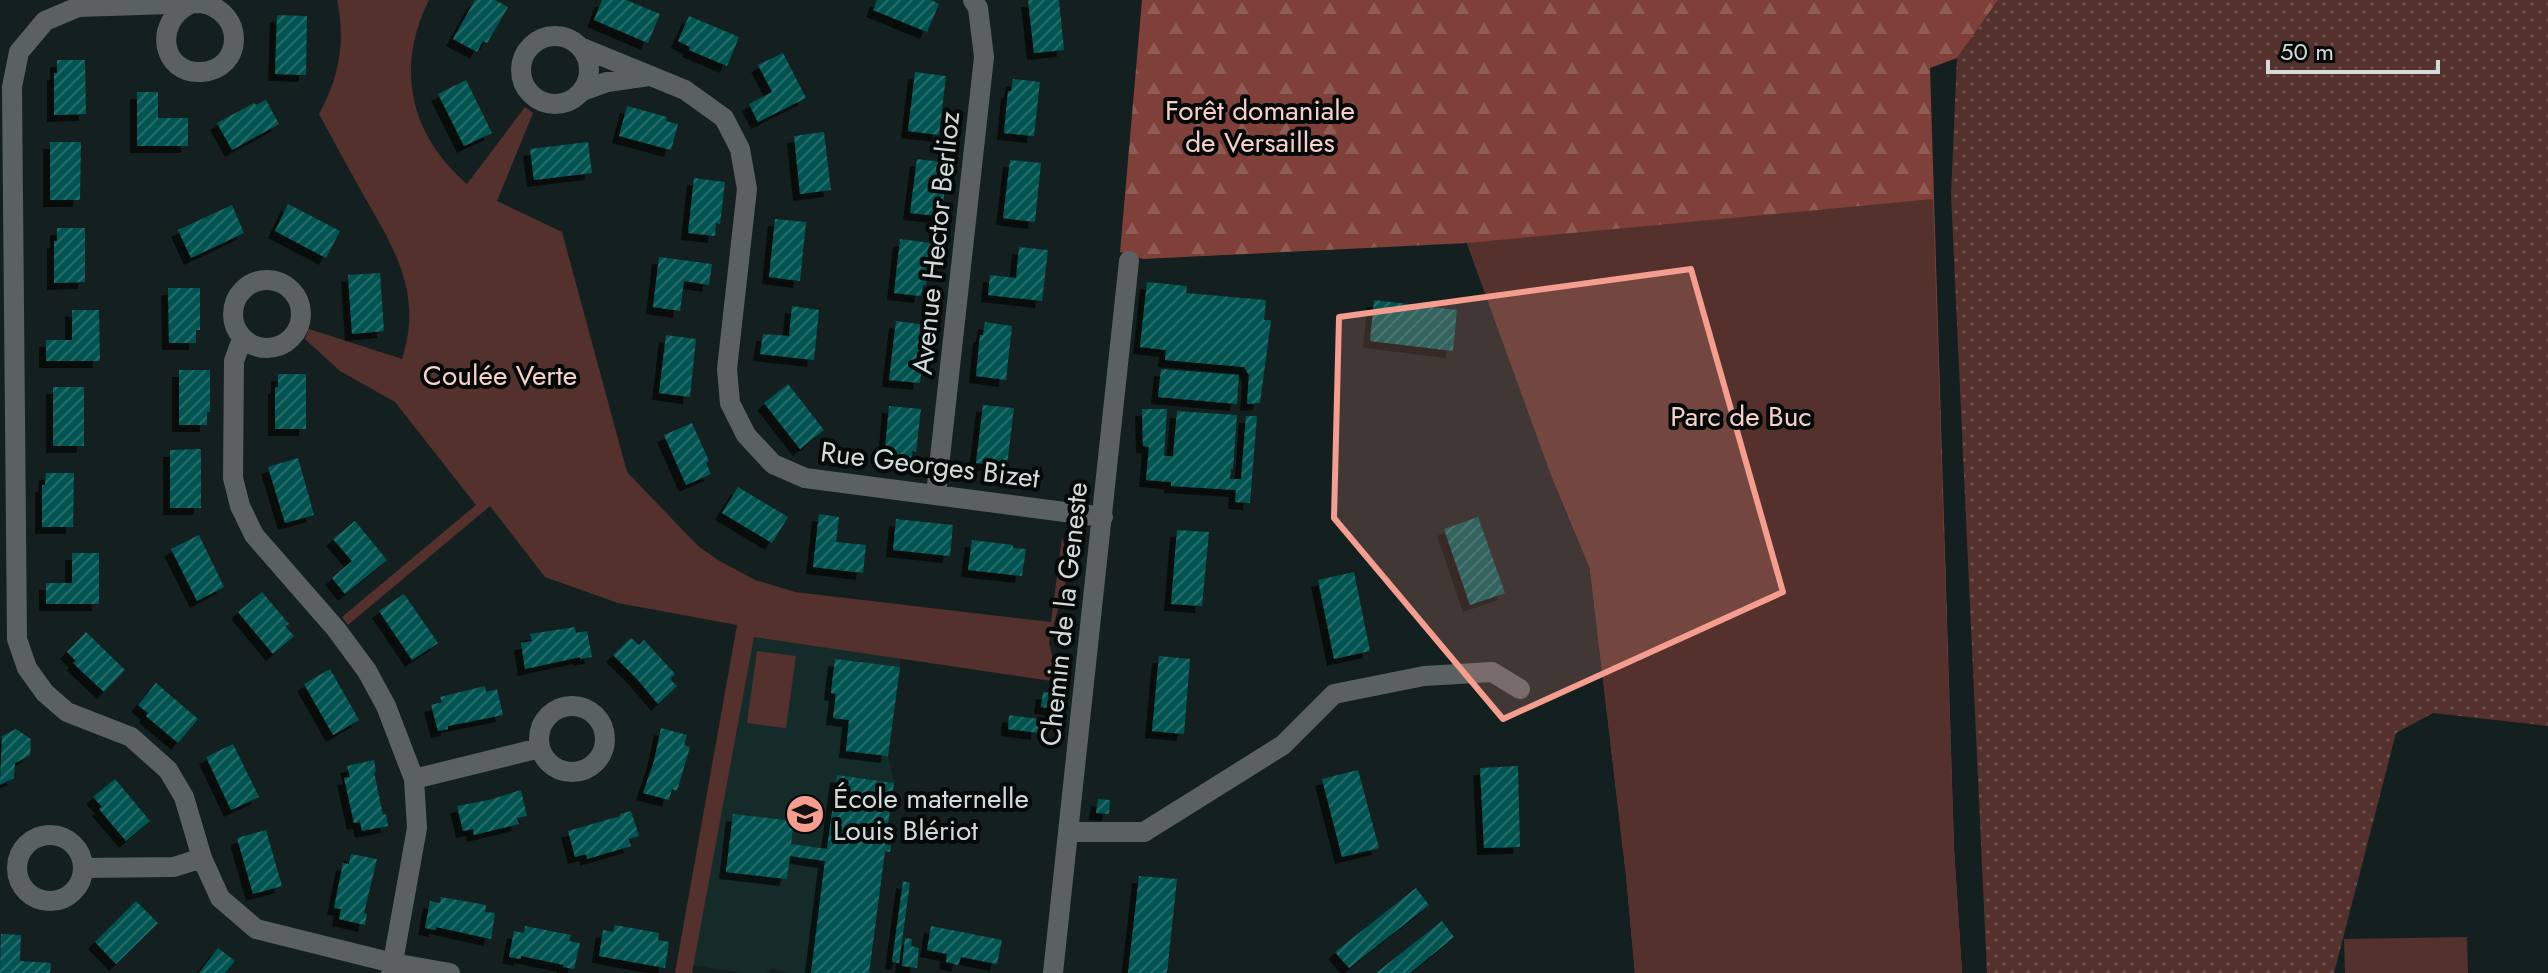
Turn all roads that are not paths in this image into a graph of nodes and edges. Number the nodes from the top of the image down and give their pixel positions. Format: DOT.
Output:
graph roads {
  1 [pos="973,0"];
  2 [pos="190,4"];
  3 [pos="580,47"];
  4 [pos="649,76"];
  5 [pos="582,91"];
  6 [pos="1129,261"];
  7 [pos="242,339"];
  8 [pos="936,494"];
  9 [pos="1103,517"];
  10 [pos="1520,689"];
  11 [pos="540,748"];
  12 [pos="414,779"];
  13 [pos="1068,832"];
  14 [pos="202,858"];
  15 [pos="84,868"];
  16 [pos="392,968"];
  17 [pos="450,973"];
  18 [pos="1053,973"];
  1 -- 8 [label="street, Avenue Hector Berlioz"];
  2 -- 14 [label="street"];
  3 -- 4 [label="street, Rue Georges Bizet"];
  3 -- 5 [label="street"];
  3 -- 5 [label="street, Rue Georges Bizet"];
  4 -- 5 [label="street, Rue Georges Bizet"];
  4 -- 8 [label="street, Rue Georges Bizet"];
  6 -- 9 [label="street, Chemin de la Geneste"];
  7 -- 12 [label="street"];
  8 -- 9 [label="street, Rue Georges Bizet"];
  9 -- 13 [label="street, Chemin de la Geneste"];
  10 -- 13 [label="street"];
  11 -- 12 [label="street"];
  12 -- 16 [label="street"];
  13 -- 18 [label="street, Chemin de la Geneste"];
  14 -- 15 [label="street"];
  14 -- 16 [label="street"];
  16 -- 17 [label="street"];
}
